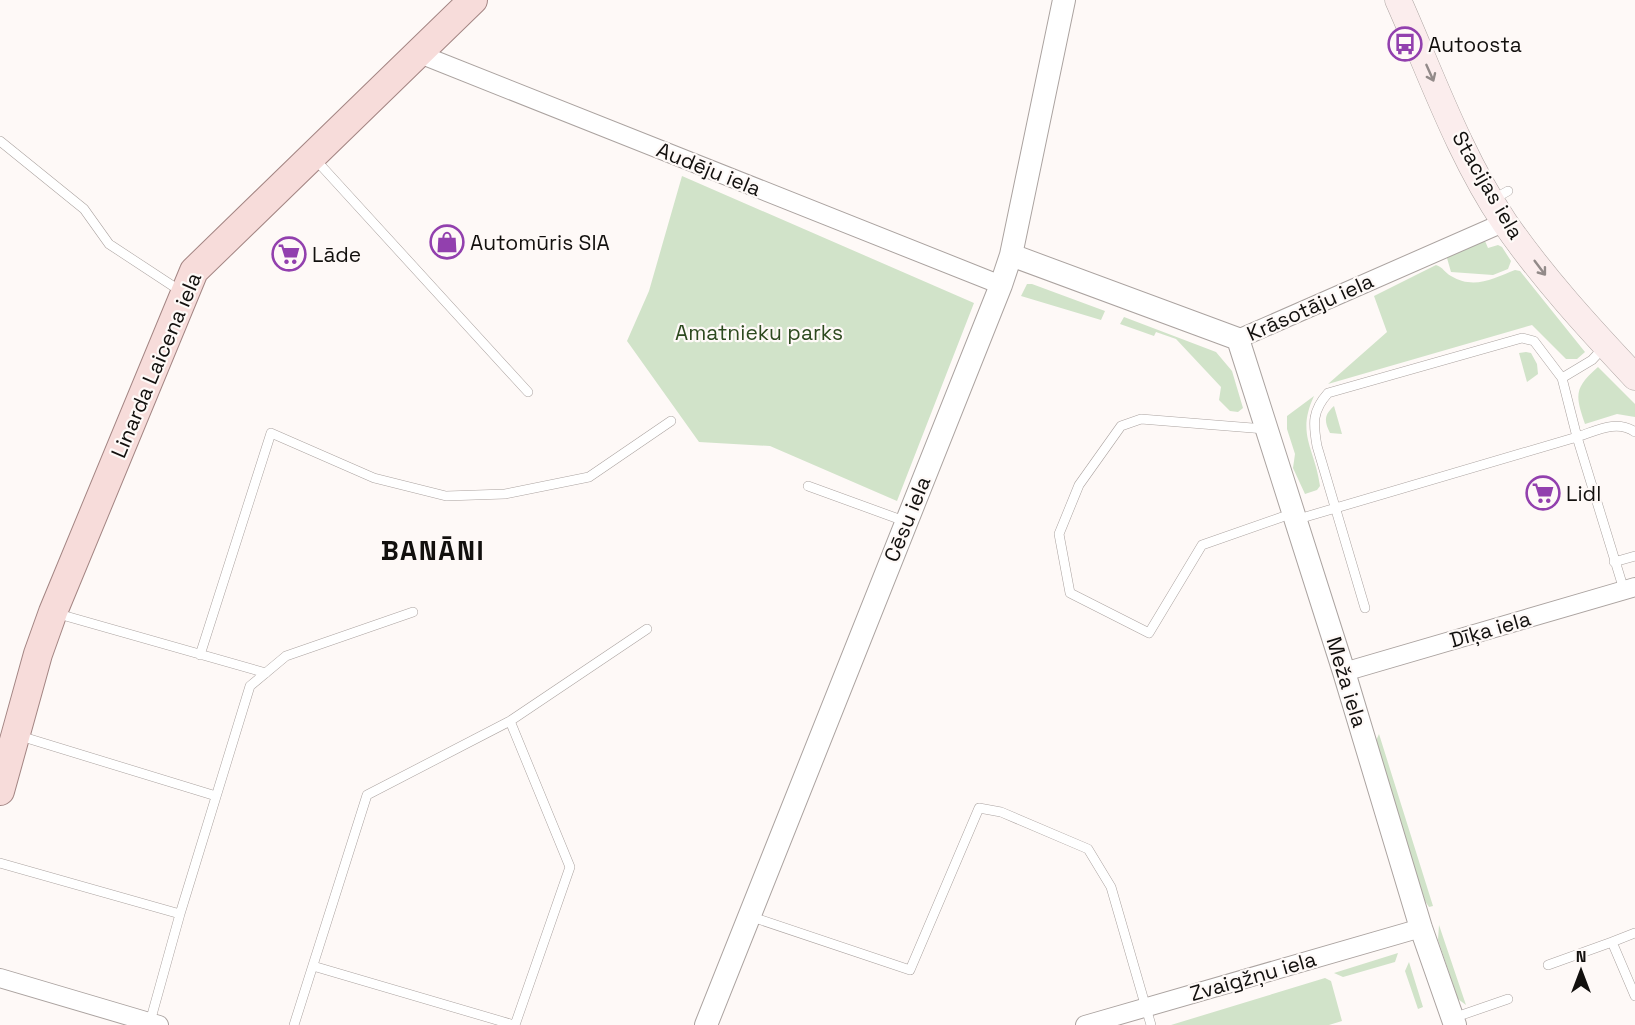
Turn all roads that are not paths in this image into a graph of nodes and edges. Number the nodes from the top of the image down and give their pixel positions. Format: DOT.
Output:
graph roads {
  1 [pos="473,0"];
  2 [pos="1064,0"];
  3 [pos="1398,0"];
  4 [pos="417,52"];
  5 [pos="0,141"];
  6 [pos="312,155"];
  7 [pos="1505,222"];
  8 [pos="1011,255"];
  9 [pos="1001,285"];
  10 [pos="184,294"];
  11 [pos="1238,339"];
  12 [pos="1606,346"];
  13 [pos="1635,377"];
  14 [pos="1562,378"];
  15 [pos="528,392"];
  16 [pos="671,421"];
  17 [pos="1265,429"];
  18 [pos="1635,432"];
  19 [pos="1577,437"];
  20 [pos="808,486"];
  21 [pos="1336,507"];
  22 [pos="1288,518"];
  23 [pos="907,522"];
  24 [pos="1635,556"];
  25 [pos="1614,562"];
  26 [pos="1629,588"];
  27 [pos="1365,608"];
  28 [pos="52,612"];
  29 [pos="413,612"];
  30 [pos="197,628"];
  31 [pos="647,629"];
  32 [pos="207,632"];
  33 [pos="200,655"];
  34 [pos="1344,672"];
  35 [pos="266,673"];
  36 [pos="510,721"];
  37 [pos="15,734"];
  38 [pos="0,791"];
  39 [pos="216,796"];
  40 [pos="0,863"];
  41 [pos="180,914"];
  42 [pos="750,916"];
  43 [pos="1421,928"];
  44 [pos="1635,933"];
  45 [pos="1612,942"];
  46 [pos="1548,965"];
  47 [pos="313,966"];
  48 [pos="0,978"];
  49 [pos="1635,996"];
  50 [pos="1508,999"];
  51 [pos="1144,1006"];
  52 [pos="1454,1022"];
  53 [pos="155,1024"];
  54 [pos="294,1025"];
  55 [pos="514,1025"];
  56 [pos="707,1025"];
  57 [pos="1084,1025"];
  58 [pos="1150,1025"];
  1 -- 4 [label="main road, Linarda Laicena iela"];
  2 -- 8 [label="street, Cēsu iela"];
  3 -- 7 [label="main road, Stacijas iela, one-way"];
  4 -- 6 [label="main road, Linarda Laicena iela"];
  4 -- 9 [label="street, Audēju iela"];
  5 -- 10 [label="lane"];
  6 -- 10 [label="main road, Linarda Laicena iela"];
  6 -- 15 [label="lane"];
  7 -- 11 [label="street, Krāsotāju iela"];
  7 -- 12 [label="main road, Stacijas iela, one-way"];
  8 -- 9 [label="street, Cēsu iela"];
  8 -- 11 [label="street, Krāsotāju iela"];
  9 -- 23 [label="street, Cēsu iela"];
  10 -- 28 [label="main road, Linarda Laicena iela"];
  11 -- 17 [label="street, Meža iela"];
  12 -- 13 [label="main road, Stacijas iela"];
  12 -- 14 [label="lane"];
  14 -- 19 [label="lane"];
  14 -- 21 [label="lane"];
  16 -- 32 [label="lane"];
  17 -- 22 [label="street, Meža iela"];
  17 -- 22 [label="lane"];
  18 -- 19 [label="lane"];
  19 -- 21 [label="lane"];
  19 -- 25 [label="lane"];
  20 -- 23 [label="lane"];
  21 -- 22 [label="lane"];
  21 -- 27 [label="lane"];
  22 -- 34 [label="street, Meža iela"];
  23 -- 42 [label="street, Cēsu iela"];
  24 -- 25 [label="lane"];
  25 -- 26 [label="lane"];
  26 -- 34 [label="street, Dīķa iela"];
  28 -- 33 [label="lane"];
  28 -- 37 [label="main road, Linarda Laicena iela"];
  29 -- 35 [label="lane"];
  30 -- 32 [label="lane"];
  31 -- 36 [label="lane"];
  32 -- 33 [label="lane"];
  33 -- 35 [label="lane"];
  34 -- 43 [label="street, Meža iela"];
  35 -- 39 [label="lane"];
  36 -- 47 [label="lane"];
  36 -- 55 [label="lane"];
  37 -- 38 [label="main road, Linarda Laicena iela"];
  37 -- 39 [label="lane"];
  39 -- 41 [label="lane"];
  40 -- 41 [label="lane"];
  41 -- 53 [label="lane"];
  42 -- 51 [label="lane"];
  42 -- 56 [label="street, Cēsu iela"];
  43 -- 51 [label="street, Zvaigžņu iela"];
  43 -- 52 [label="street, Meža iela"];
  44 -- 45 [label="lane"];
  45 -- 46 [label="lane"];
  45 -- 49 [label="lane"];
  47 -- 54 [label="lane"];
  47 -- 55 [label="lane"];
  48 -- 53 [label="street"];
  50 -- 52 [label="lane"];
  51 -- 57 [label="street, Zvaigžņu iela"];
  51 -- 58 [label="lane"];
}
